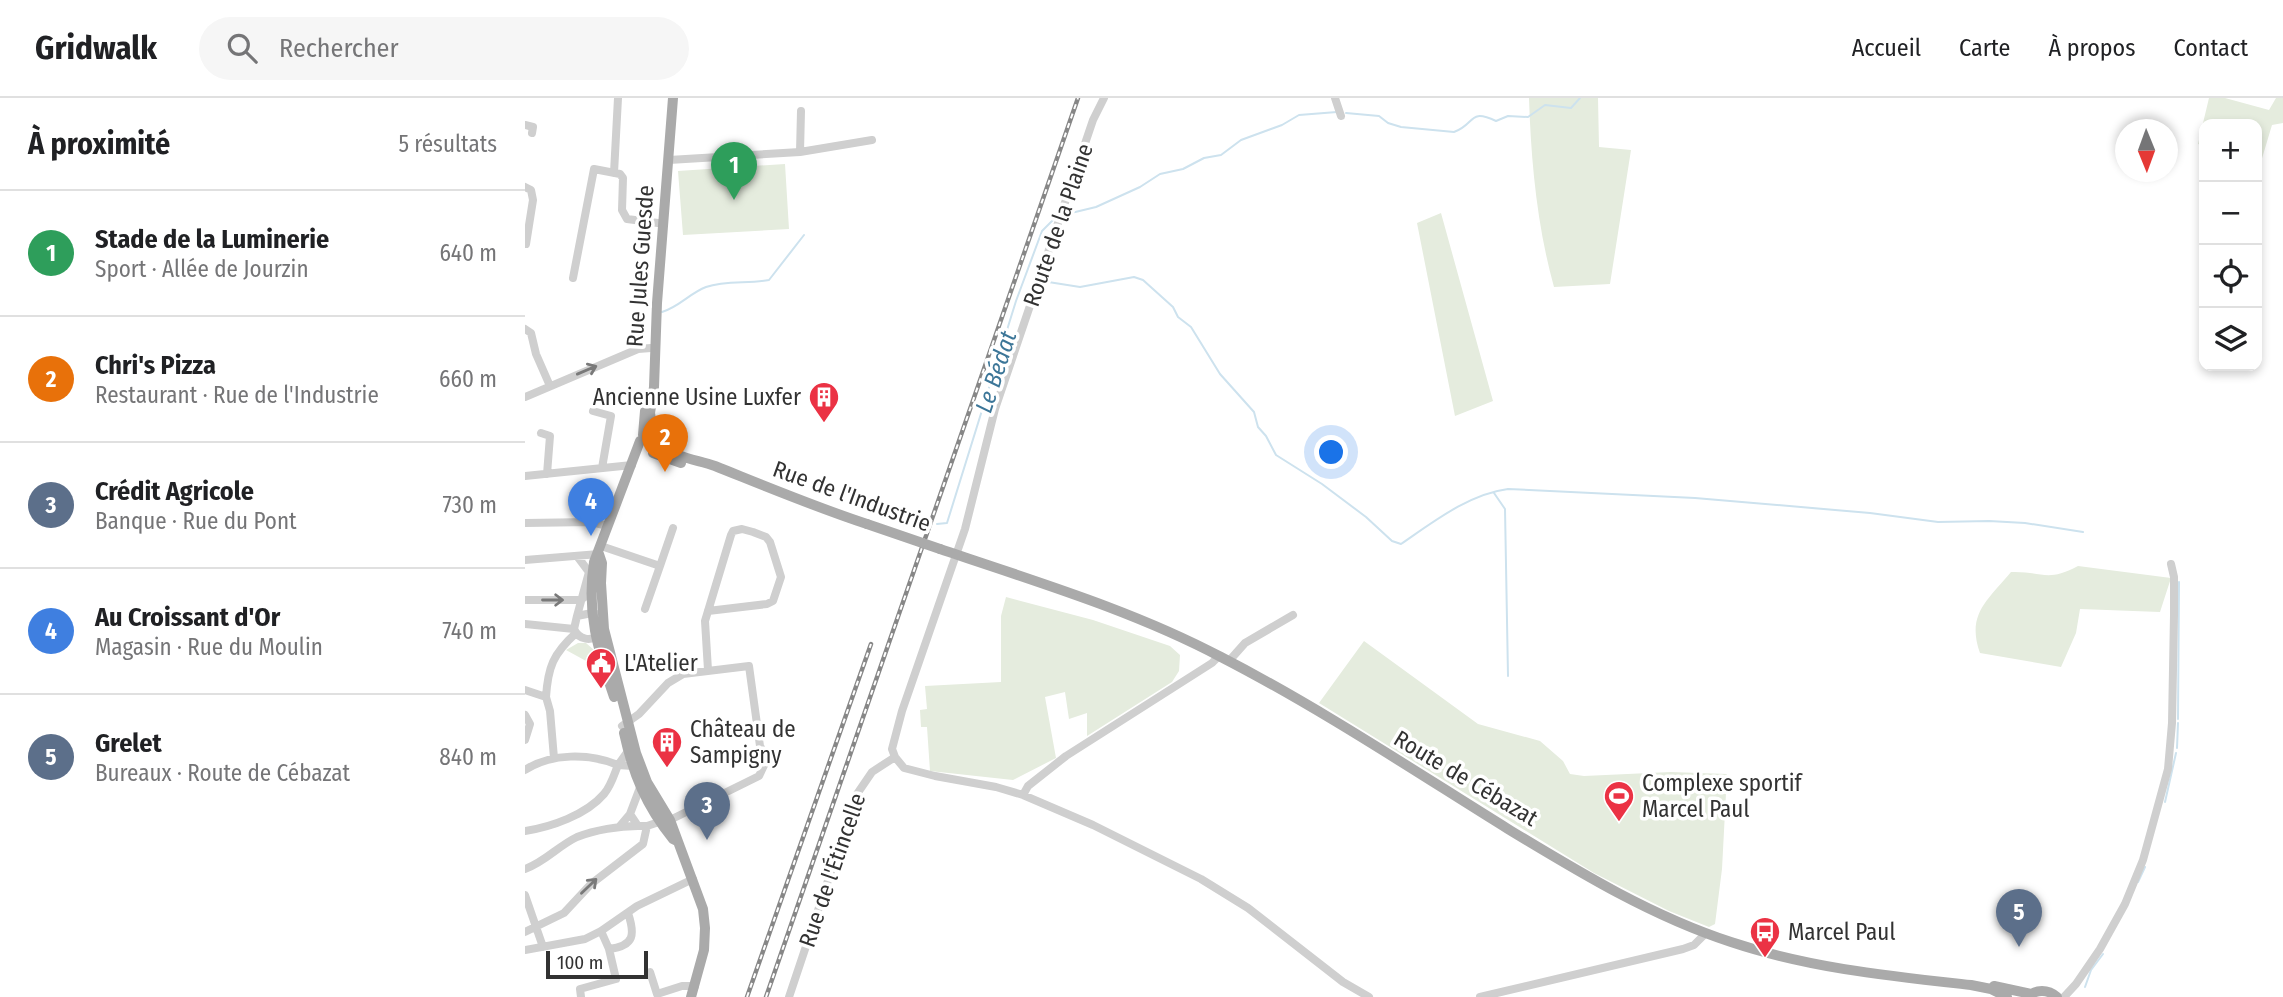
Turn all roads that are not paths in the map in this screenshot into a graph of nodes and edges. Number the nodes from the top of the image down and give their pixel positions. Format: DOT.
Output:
graph roads {
  1 [pos="618,98"];
  2 [pos="667,98"];
  3 [pos="673,98"];
  4 [pos="1104,98"];
  5 [pos="1335,98"];
  6 [pos="801,111"];
  7 [pos="1341,116"];
  8 [pos="525,125"];
  9 [pos="532,134"];
  10 [pos="872,140"];
  11 [pos="800,152"];
  12 [pos="669,160"];
  13 [pos="614,173"];
  14 [pos="525,187"];
  15 [pos="658,223"];
  16 [pos="526,244"];
  17 [pos="573,278"];
  18 [pos="525,329"];
  19 [pos="650,348"];
  20 [pos="550,386"];
  21 [pos="525,397"];
  22 [pos="593,411"];
  23 [pos="541,433"];
  24 [pos="642,438"];
  25 [pos="659,439"];
  26 [pos="651,454"];
  27 [pos="632,465"];
  28 [pos="602,468"];
  29 [pos="547,474"];
  30 [pos="525,476"];
  31 [pos="734,476"];
  32 [pos="525,523"];
  33 [pos="608,526"];
  34 [pos="673,528"];
  35 [pos="600,550"];
  36 [pos="956,555"];
  37 [pos="577,556"];
  38 [pos="525,560"];
  39 [pos="2171,564"];
  40 [pos="660,566"];
  41 [pos="591,592"];
  42 [pos="525,600"];
  43 [pos="581,600"];
  44 [pos="645,609"];
  45 [pos="708,611"];
  46 [pos="1293,615"];
  47 [pos="577,616"];
  48 [pos="599,620"];
  49 [pos="525,624"];
  50 [pos="575,631"];
  51 [pos="595,638"];
  52 [pos="1224,658"];
  53 [pos="708,670"];
  54 [pos="525,690"];
  55 [pos="546,697"];
  56 [pos="525,715"];
  57 [pos="625,724"];
  58 [pos="525,740"];
  59 [pos="628,751"];
  60 [pos="894,757"];
  61 [pos="554,758"];
  62 [pos="618,765"];
  63 [pos="525,771"];
  64 [pos="638,774"];
  65 [pos="1023,795"];
  66 [pos="646,799"];
  67 [pos="630,814"];
  68 [pos="665,818"];
  69 [pos="642,826"];
  70 [pos="619,827"];
  71 [pos="525,831"];
  72 [pos="525,869"];
  73 [pos="694,879"];
  74 [pos="525,895"];
  75 [pos="628,913"];
  76 [pos="536,927"];
  77 [pos="601,931"];
  78 [pos="525,932"];
  79 [pos="1706,933"];
  80 [pos="543,947"];
  81 [pos="609,948"];
  82 [pos="525,950"];
  83 [pos="650,972"];
  84 [pos="1971,985"];
  85 [pos="693,991"];
  86 [pos="2073,994"];
  87 [pos="2029,995"];
  88 [pos="581,997"];
  89 [pos="789,997"];
  90 [pos="1369,997"];
  91 [pos="1480,997"];
  92 [pos="2007,997"];
  93 [pos="2057,997"];
  94 [pos="2064,997"];
  1 -- 13 [label="street"];
  2 -- 15 [label="main road, Rue Jules Guesde"];
  3 -- 12 [label="main road, Rue Jules Guesde"];
  4 -- 36 [label="street, Route de la Plaine"];
  5 -- 7 [label="street"];
  6 -- 11 [label="street"];
  8 -- 9 [label="street"];
  10 -- 11 [label="street"];
  11 -- 12 [label="street"];
  12 -- 25 [label="main road, Rue Jules Guesde"];
  13 -- 15 [label="street"];
  13 -- 17 [label="street"];
  14 -- 16 [label="street"];
  15 -- 19 [label="main road, Rue Jules Guesde"];
  18 -- 20 [label="street"];
  20 -- 19 [label="street, one-way"];
  19 -- 24 [label="main road, Rue Jules Guesde"];
  20 -- 21 [label="street"];
  22 -- 28 [label="street"];
  23 -- 29 [label="street"];
  24 -- 25 [label="main road"];
  24 -- 26 [label="main road"];
  24 -- 27 [label="main road, Rue Jules Guesde"];
  25 -- 26 [label="main road"];
  25 -- 31 [label="main road, Rue de l'Industrie"];
  26 -- 27 [label="main road"];
  26 -- 31 [label="main road, Rue de l'Industrie"];
  27 -- 28 [label="street"];
  27 -- 33 [label="main road, Rue Jules Guesde"];
  28 -- 29 [label="street"];
  29 -- 30 [label="street"];
  31 -- 36 [label="main road, Rue de l'Industrie, bridge"];
  32 -- 33 [label="street"];
  33 -- 35 [label="main road, Rue Jules Guesde"];
  34 -- 40 [label="street"];
  35 -- 37 [label="street"];
  35 -- 40 [label="street"];
  35 -- 41 [label="main road, Rue Jules Guesde"];
  35 -- 48 [label="main road"];
  36 -- 52 [label="main road, Route de Cébazat"];
  36 -- 60 [label="street, Route de la Plaine"];
  37 -- 38 [label="street"];
  37 -- 43 [label="street"];
  39 -- 86 [label="street"];
  40 -- 44 [label="street"];
  41 -- 43 [label="street"];
  41 -- 48 [label="main road, Rue Jules Guesde"];
  42 -- 43 [label="street, one-way"];
  43 -- 47 [label="street"];
  45 -- 45 [label="street"];
  45 -- 53 [label="street"];
  46 -- 52 [label="street"];
  47 -- 48 [label="street"];
  47 -- 50 [label="street"];
  48 -- 51 [label="main road"];
  48 -- 51 [label="street"];
  48 -- 57 [label="main road"];
  49 -- 50 [label="street"];
  50 -- 51 [label="street"];
  50 -- 55 [label="street"];
  51 -- 57 [label="main road"];
  52 -- 65 [label="street"];
  52 -- 79 [label="main road, Route de Cébazat"];
  53 -- 57 [label="street"];
  53 -- 68 [label="street"];
  54 -- 55 [label="street"];
  55 -- 61 [label="street"];
  56 -- 58 [label="street"];
  57 -- 59 [label="main road"];
  57 -- 64 [label="main road"];
  59 -- 62 [label="street"];
  59 -- 64 [label="main road"];
  60 -- 65 [label="street"];
  60 -- 89 [label="street, Rue de l'Étincelle"];
  61 -- 62 [label="street"];
  61 -- 63 [label="street"];
  62 -- 64 [label="street"];
  62 -- 71 [label="street"];
  64 -- 66 [label="main road"];
  64 -- 66 [label="street"];
  65 -- 90 [label="street"];
  66 -- 67 [label="street"];
  66 -- 68 [label="main road"];
  67 -- 69 [label="street"];
  67 -- 70 [label="street"];
  68 -- 69 [label="street"];
  68 -- 73 [label="main road"];
  69 -- 70 [label="street"];
  76 -- 69 [label="street, one-way"];
  70 -- 72 [label="street"];
  73 -- 75 [label="street"];
  73 -- 85 [label="main road"];
  74 -- 76 [label="street"];
  75 -- 77 [label="street"];
  75 -- 81 [label="street"];
  76 -- 78 [label="street"];
  76 -- 80 [label="street"];
  77 -- 80 [label="street"];
  77 -- 81 [label="street"];
  79 -- 84 [label="main road, Route de Cébazat"];
  79 -- 91 [label="street"];
  80 -- 82 [label="street"];
  81 -- 88 [label="street"];
  83 -- 85 [label="street"];
  84 -- 87 [label="main road, Route de Cébazat"];
  84 -- 92 [label="main road, Route de Cébazat"];
  86 -- 94 [label="street"];
  87 -- 93 [label="main road, Route de Cébazat"];
}
